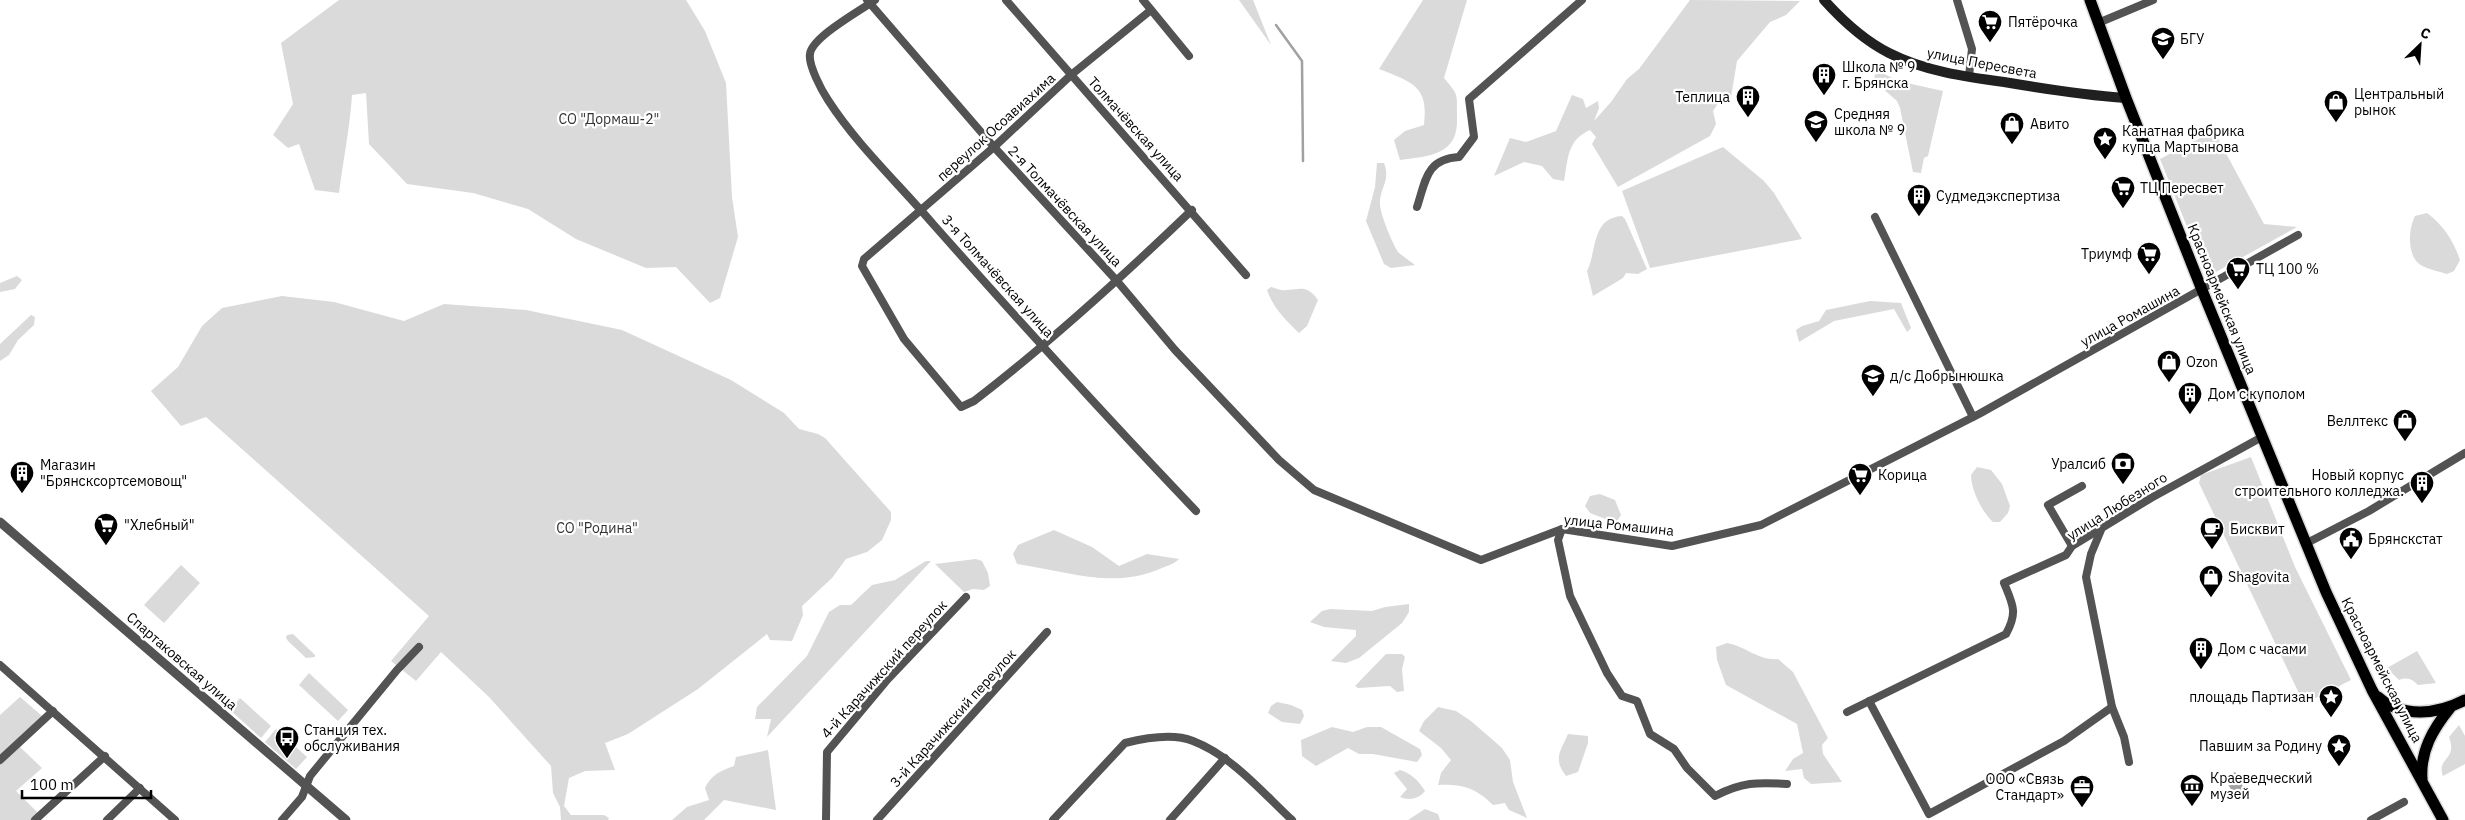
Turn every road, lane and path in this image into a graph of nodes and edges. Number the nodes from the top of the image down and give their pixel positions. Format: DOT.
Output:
graph roads {
  1 [pos="1006,0"];
  2 [pos="1142,0"];
  3 [pos="1582,0"];
  4 [pos="1824,0"];
  5 [pos="1957,0"];
  6 [pos="2090,0"];
  7 [pos="2153,0"];
  8 [pos="871,1"];
  9 [pos="1151,10"];
  10 [pos="2098,23"];
  11 [pos="1189,56"];
  12 [pos="1071,75"];
  13 [pos="1969,76"];
  14 [pos="2126,98"];
  15 [pos="994,147"];
  16 [pos="1417,207"];
  17 [pos="922,210"];
  18 [pos="1192,210"];
  19 [pos="1875,217"];
  20 [pos="2298,235"];
  21 [pos="1246,275"];
  22 [pos="1117,281"];
  23 [pos="2202,290"];
  24 [pos="1044,346"];
  25 [pos="1973,417"];
  26 [pos="1249,427"];
  27 [pos="2262,437"];
  28 [pos="2465,453"];
  29 [pos="2082,486"];
  30 [pos="1196,511"];
  31 [pos="0,522"];
  32 [pos="1562,529"];
  33 [pos="2101,530"];
  34 [pos="2305,544"];
  35 [pos="2072,546"];
  36 [pos="966,597"];
  37 [pos="1047,632"];
  38 [pos="420,647"];
  39 [pos="0,665"];
  40 [pos="2372,690"];
  41 [pos="2465,700"];
  42 [pos="1869,701"];
  43 [pos="2112,707"];
  44 [pos="2450,708"];
  45 [pos="53,711"];
  46 [pos="1847,712"];
  47 [pos="104,756"];
  48 [pos="1225,758"];
  49 [pos="0,760"];
  50 [pos="2129,762"];
  51 [pos="2423,782"];
  52 [pos="1787,784"];
  53 [pos="307,786"];
  54 [pos="140,788"];
  55 [pos="2404,802"];
  56 [pos="35,820"];
  57 [pos="107,820"];
  58 [pos="175,820"];
  59 [pos="282,820"];
  60 [pos="346,820"];
  61 [pos="826,820"];
  62 [pos="878,820"];
  63 [pos="1053,820"];
  64 [pos="1170,820"];
  65 [pos="1292,820"];
  66 [pos="2371,820"];
  67 [pos="2443,820"];
  1 -- 12 [label="street, Толмачёвская улица"];
  2 -- 9 [label="street"];
  3 -- 16 [label="street"];
  4 -- 13 [label="main road, улица Пересвета"];
  5 -- 13 [label="street"];
  6 -- 10 [label="main road, Красноармейская улица"];
  7 -- 10 [label="street"];
  8 -- 15 [label="street, 2-я Толмачёвская улица"];
  8 -- 17 [label="street, 3-я Толмачёвская улица"];
  9 -- 11 [label="street"];
  9 -- 12 [label="street, переулок Осоавиахима"];
  10 -- 14 [label="main road, Красноармейская улица"];
  12 -- 15 [label="street, переулок Осоавиахима"];
  12 -- 18 [label="street, Толмачёвская улица"];
  13 -- 14 [label="main road, улица Пересвета"];
  14 -- 23 [label="main road, Красноармейская улица"];
  15 -- 17 [label="street, переулок Осоавиахима"];
  15 -- 22 [label="street, 2-я Толмачёвская улица"];
  17 -- 24 [label="street, 3-я Толмачёвская улица"];
  17 -- 24 [label="street, переулок Осоавиахима"];
  18 -- 21 [label="street, Толмачёвская улица"];
  18 -- 22 [label="street"];
  19 -- 25 [label="street"];
  20 -- 23 [label="street, улица Ромашина"];
  22 -- 24 [label="street"];
  22 -- 26 [label="street, 2-я Толмачёвская улица"];
  23 -- 25 [label="street, улица Ромашина"];
  23 -- 27 [label="main road, Красноармейская улица"];
  24 -- 30 [label="street, 3-я Толмачёвская улица"];
  25 -- 32 [label="street, улица Ромашина"];
  26 -- 32 [label="street, улица Ромашина"];
  27 -- 33 [label="street, улица Любезного"];
  27 -- 34 [label="main road, Красноармейская улица"];
  28 -- 34 [label="street"];
  29 -- 35 [label="street"];
  31 -- 53 [label="street, Спартаковская улица"];
  32 -- 52 [label="street"];
  33 -- 35 [label="street, улица Любезного"];
  33 -- 43 [label="street"];
  34 -- 40 [label="main road, Красноармейская улица"];
  35 -- 42 [label="street, улица Любезного"];
  36 -- 61 [label="street, 4-й Карачижский переулок"];
  37 -- 62 [label="street, 3-й Карачижский переулок"];
  38 -- 53 [label="street"];
  39 -- 45 [label="street"];
  40 -- 44 [label="main road"];
  40 -- 51 [label="main road, Красноармейская улица"];
  41 -- 44 [label="main road"];
  42 -- 43 [label="street"];
  42 -- 46 [label="street, улица Любезного"];
  43 -- 50 [label="street"];
  44 -- 51 [label="main road"];
  45 -- 47 [label="street"];
  45 -- 49 [label="street"];
  47 -- 54 [label="street"];
  47 -- 56 [label="street"];
  48 -- 63 [label="street"];
  48 -- 64 [label="street"];
  48 -- 65 [label="street"];
  51 -- 67 [label="main road, Красноармейская улица"];
  53 -- 59 [label="street"];
  53 -- 60 [label="street, Спартаковская улица"];
  54 -- 57 [label="street"];
  54 -- 58 [label="street"];
  55 -- 66 [label="street"];
}
